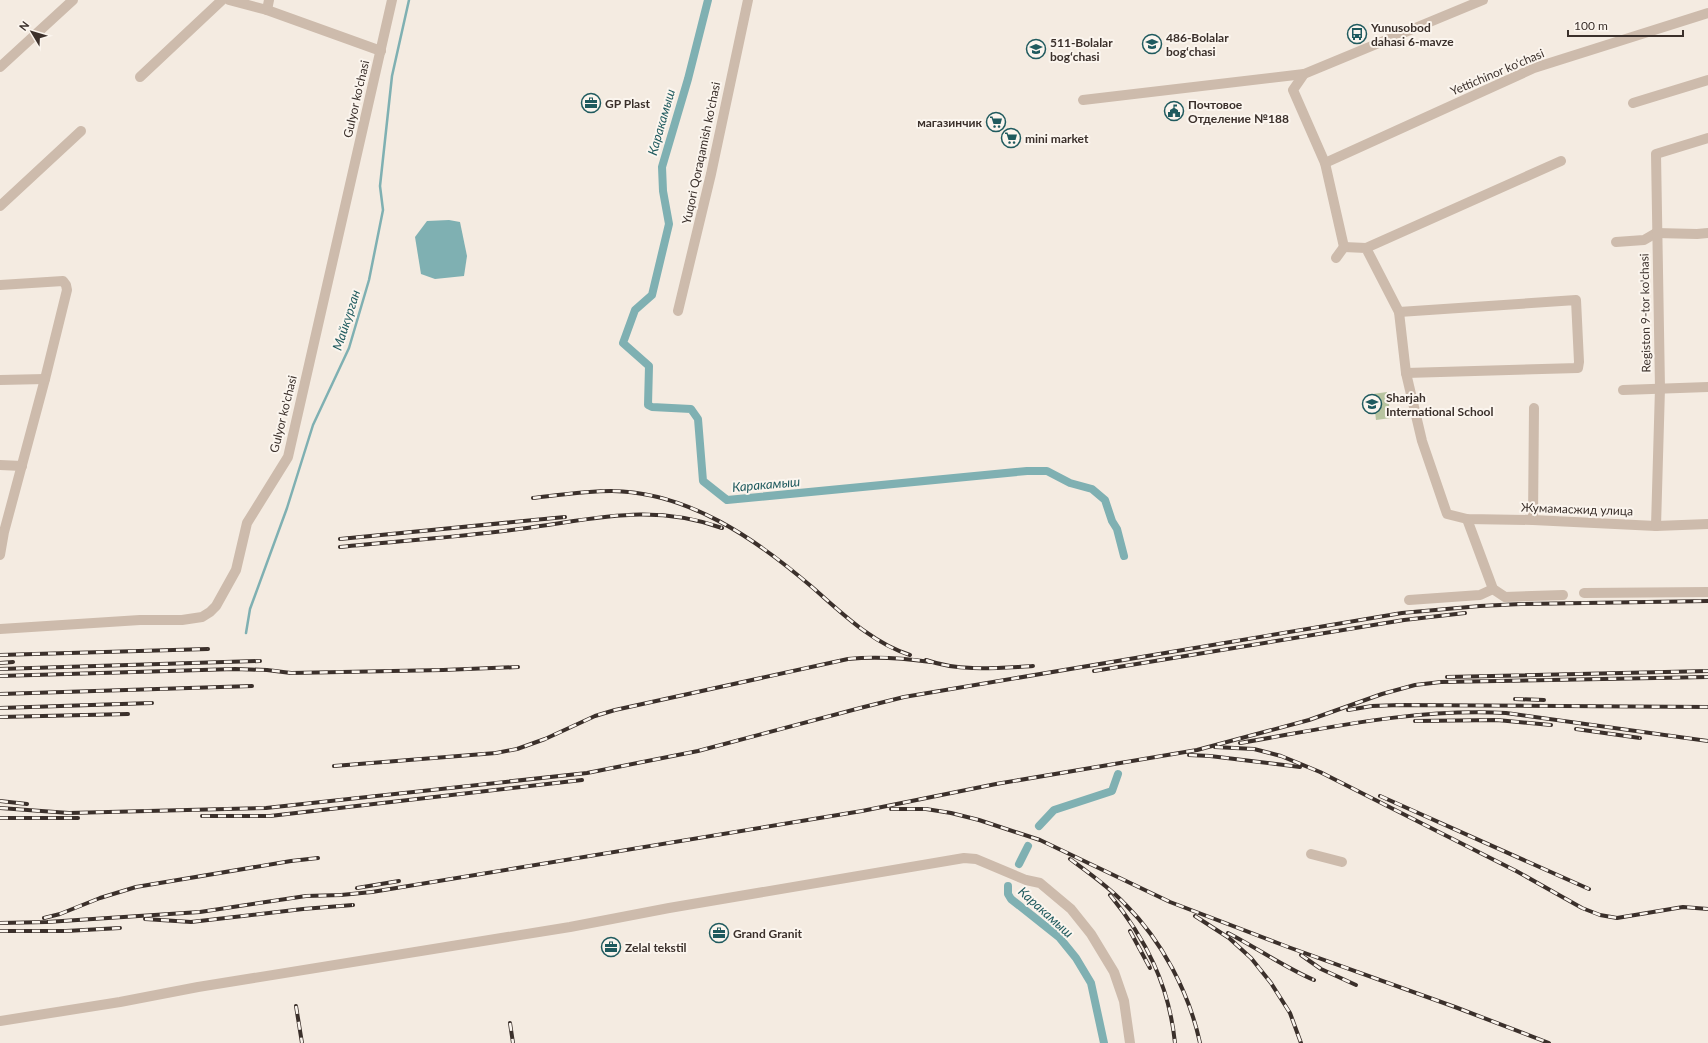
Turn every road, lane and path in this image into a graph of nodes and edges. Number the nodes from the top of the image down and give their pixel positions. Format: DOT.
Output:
graph roads {
  1 [pos="73,0"];
  2 [pos="222,0"];
  3 [pos="229,0"];
  4 [pos="392,0"];
  5 [pos="748,0"];
  6 [pos="1483,0"];
  7 [pos="268,5"];
  8 [pos="1708,13"];
  9 [pos="381,51"];
  10 [pos="0,67"];
  11 [pos="1304,74"];
  12 [pos="140,77"];
  13 [pos="1708,80"];
  14 [pos="1083,100"];
  15 [pos="1633,104"];
  16 [pos="81,131"];
  17 [pos="1708,138"];
  18 [pos="1561,161"];
  19 [pos="1325,163"];
  20 [pos="0,206"];
  21 [pos="1656,233"];
  22 [pos="1708,233"];
  23 [pos="1616,242"];
  24 [pos="1344,247"];
  25 [pos="1366,248"];
  26 [pos="1336,258"];
  27 [pos="0,285"];
  28 [pos="678,311"];
  29 [pos="1399,312"];
  30 [pos="1406,374"];
  31 [pos="45,379"];
  32 [pos="0,380"];
  33 [pos="1708,387"];
  34 [pos="1660,388"];
  35 [pos="1623,390"];
  36 [pos="1534,408"];
  37 [pos="0,465"];
  38 [pos="22,466"];
  39 [pos="1467,519"];
  40 [pos="1533,520"];
  41 [pos="1708,524"];
  42 [pos="1656,526"];
  43 [pos="2,532"];
  44 [pos="0,555"];
  45 [pos="1493,589"];
  46 [pos="1708,592"];
  47 [pos="1584,593"];
  48 [pos="1563,595"];
  49 [pos="1409,600"];
  50 [pos="0,629"];
  51 [pos="1311,854"];
  52 [pos="1342,862"];
  53 [pos="0,1021"];
  54 [pos="1130,1043"];
  1 -- 10 [label="street"];
  2 -- 12 [label="street"];
  3 -- 7 [label="street"];
  4 -- 9 [label="street, Gulyor ko'chasi"];
  5 -- 28 [label="street, Yuqori Qoraqamish ko'chasi"];
  6 -- 11 [label="street"];
  7 -- 9 [label="street"];
  8 -- 19 [label="street, Yettichinor ko‘chasi"];
  9 -- 50 [label="street, Gulyor ko'chasi"];
  11 -- 14 [label="street"];
  11 -- 19 [label="street"];
  13 -- 15 [label="street"];
  16 -- 20 [label="street"];
  17 -- 21 [label="street, Registon 9-tor ko'chasi"];
  18 -- 25 [label="street"];
  19 -- 24 [label="street"];
  21 -- 22 [label="street"];
  21 -- 23 [label="street"];
  21 -- 34 [label="street, Registon 9-tor ko'chasi"];
  24 -- 25 [label="street"];
  24 -- 26 [label="street"];
  25 -- 29 [label="street"];
  27 -- 31 [label="street"];
  29 -- 30 [label="street"];
  29 -- 30 [label="street"];
  30 -- 39 [label="street, Жумамасжид улица"];
  31 -- 32 [label="street"];
  31 -- 38 [label="street"];
  33 -- 34 [label="street"];
  34 -- 35 [label="street"];
  34 -- 42 [label="street, Registon 9-tor ko'chasi"];
  36 -- 40 [label="street"];
  37 -- 38 [label="street"];
  38 -- 43 [label="street"];
  39 -- 40 [label="street, Жумамасжид улица"];
  39 -- 45 [label="street"];
  40 -- 42 [label="street, Жумамасжид улица"];
  41 -- 42 [label="street, Жумамасжид улица"];
  43 -- 44 [label="street"];
  45 -- 48 [label="street"];
  45 -- 49 [label="street"];
  46 -- 47 [label="street"];
  51 -- 52 [label="street"];
  53 -- 54 [label="street"];
}
